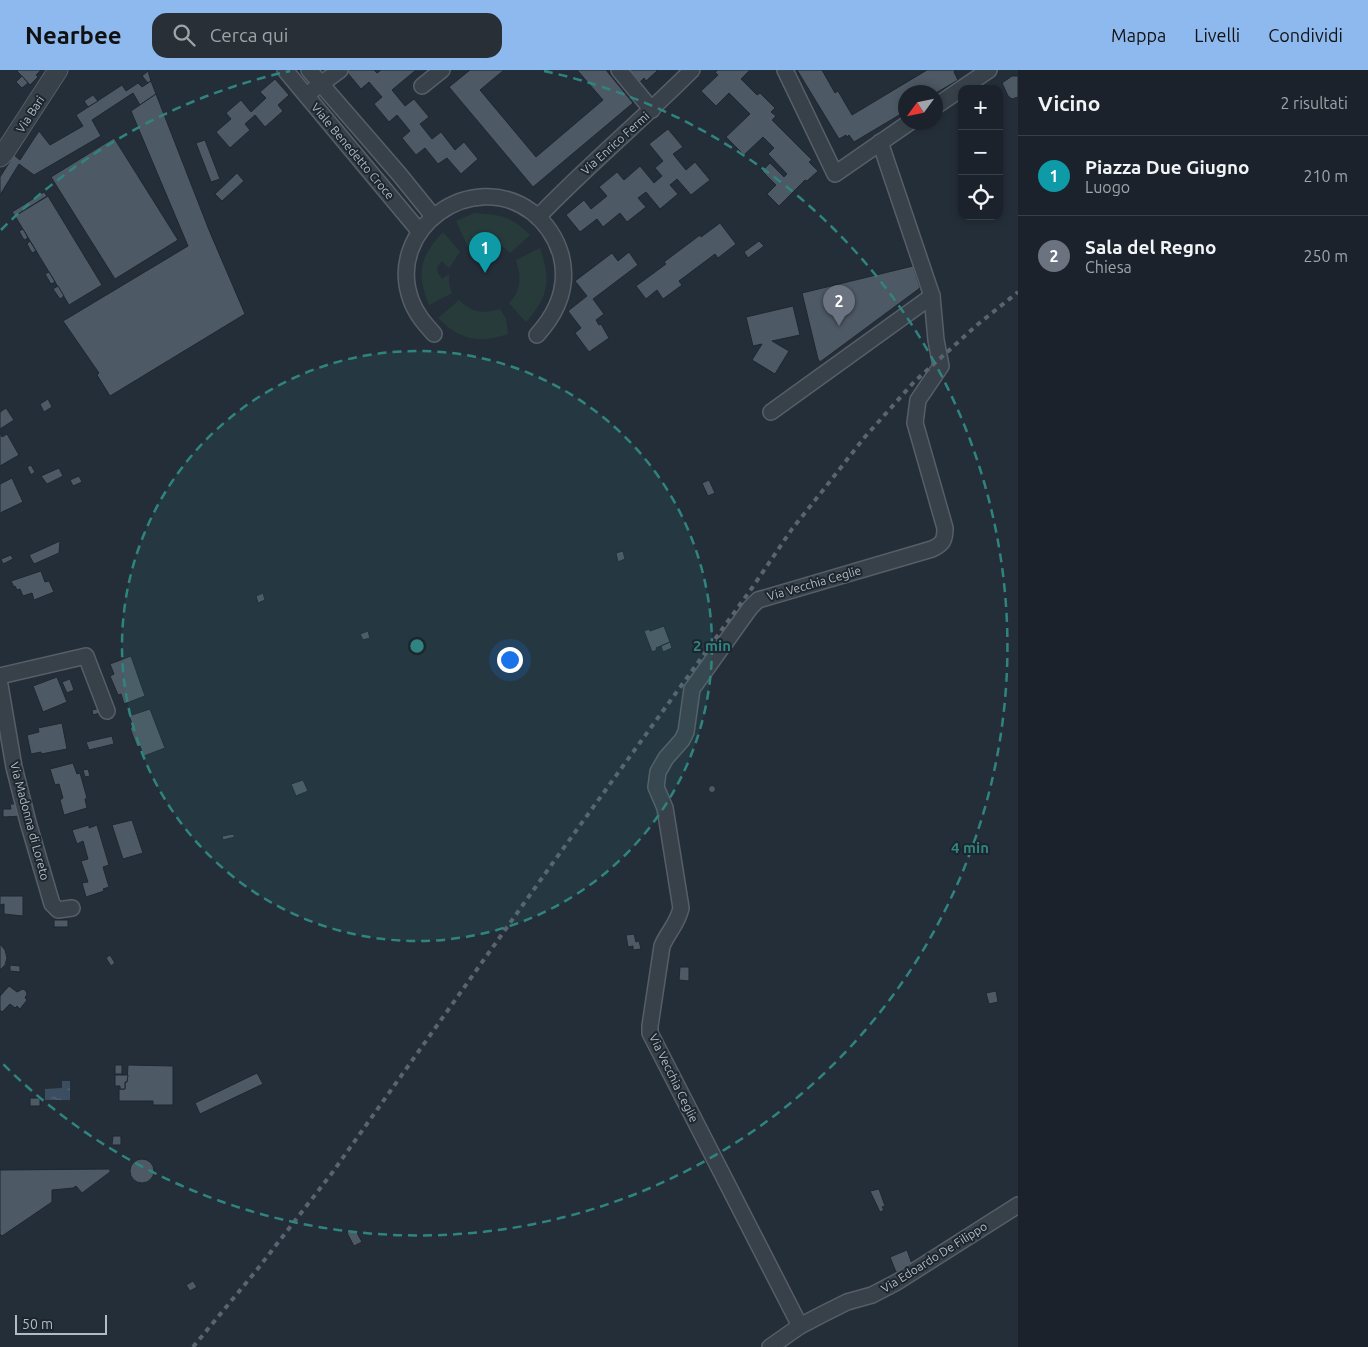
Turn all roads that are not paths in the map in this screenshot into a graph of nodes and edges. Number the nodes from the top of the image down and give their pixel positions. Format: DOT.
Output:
graph roads {
  1 [pos="58,70"];
  2 [pos="285,70"];
  3 [pos="309,70"];
  4 [pos="340,70"];
  5 [pos="442,70"];
  6 [pos="619,70"];
  7 [pos="692,70"];
  8 [pos="785,70"];
  9 [pos="987,71"];
  10 [pos="321,84"];
  11 [pos="422,86"];
  12 [pos="306,95"];
  13 [pos="943,101"];
  14 [pos="652,110"];
  15 [pos="898,130"];
  16 [pos="16,135"];
  17 [pos="880,142"];
  18 [pos="0,147"];
  19 [pos="0,157"];
  20 [pos="433,216"];
  21 [pos="538,217"];
  22 [pos="420,232"];
  23 [pos="932,296"];
  24 [pos="434,334"];
  25 [pos="537,335"];
  26 [pos="771,412"];
  27 [pos="0,676"];
  28 [pos="0,685"];
  29 [pos="107,712"];
  30 [pos="72,908"];
  31 [pos="1018,1205"];
  32 [pos="800,1326"];
  33 [pos="770,1347"];
  1 -- 16 [label="street, Via Bari"];
  2 -- 12 [label="street, Viale Benedetto Croce"];
  3 -- 10 [label="street, Viale Benedetto Croce"];
  4 -- 10 [label="street"];
  5 -- 11 [label="street"];
  6 -- 14 [label="street"];
  7 -- 14 [label="street, Via Enrico Fermi"];
  8 -- 17 [label="street"];
  9 -- 13 [label="street"];
  10 -- 12 [label="street"];
  10 -- 20 [label="street, Viale Benedetto Croce"];
  12 -- 22 [label="street, Viale Benedetto Croce"];
  14 -- 21 [label="street, Via Enrico Fermi"];
  15 -- 17 [label="street"];
  16 -- 18 [label="street"];
  16 -- 19 [label="street, Via Bari"];
  17 -- 23 [label="street, Via Vecchia Ceglie"];
  20 -- 21 [label="street"];
  20 -- 22 [label="street"];
  21 -- 25 [label="street"];
  22 -- 24 [label="street"];
  23 -- 26 [label="street"];
  23 -- 32 [label="street, Via Vecchia Ceglie"];
  27 -- 29 [label="street"];
  28 -- 30 [label="street, Via Madonna di Loreto"];
  31 -- 32 [label="street, Via Edoardo De Filippo"];
  32 -- 33 [label="street, Via Edoardo De Filippo"];
}
